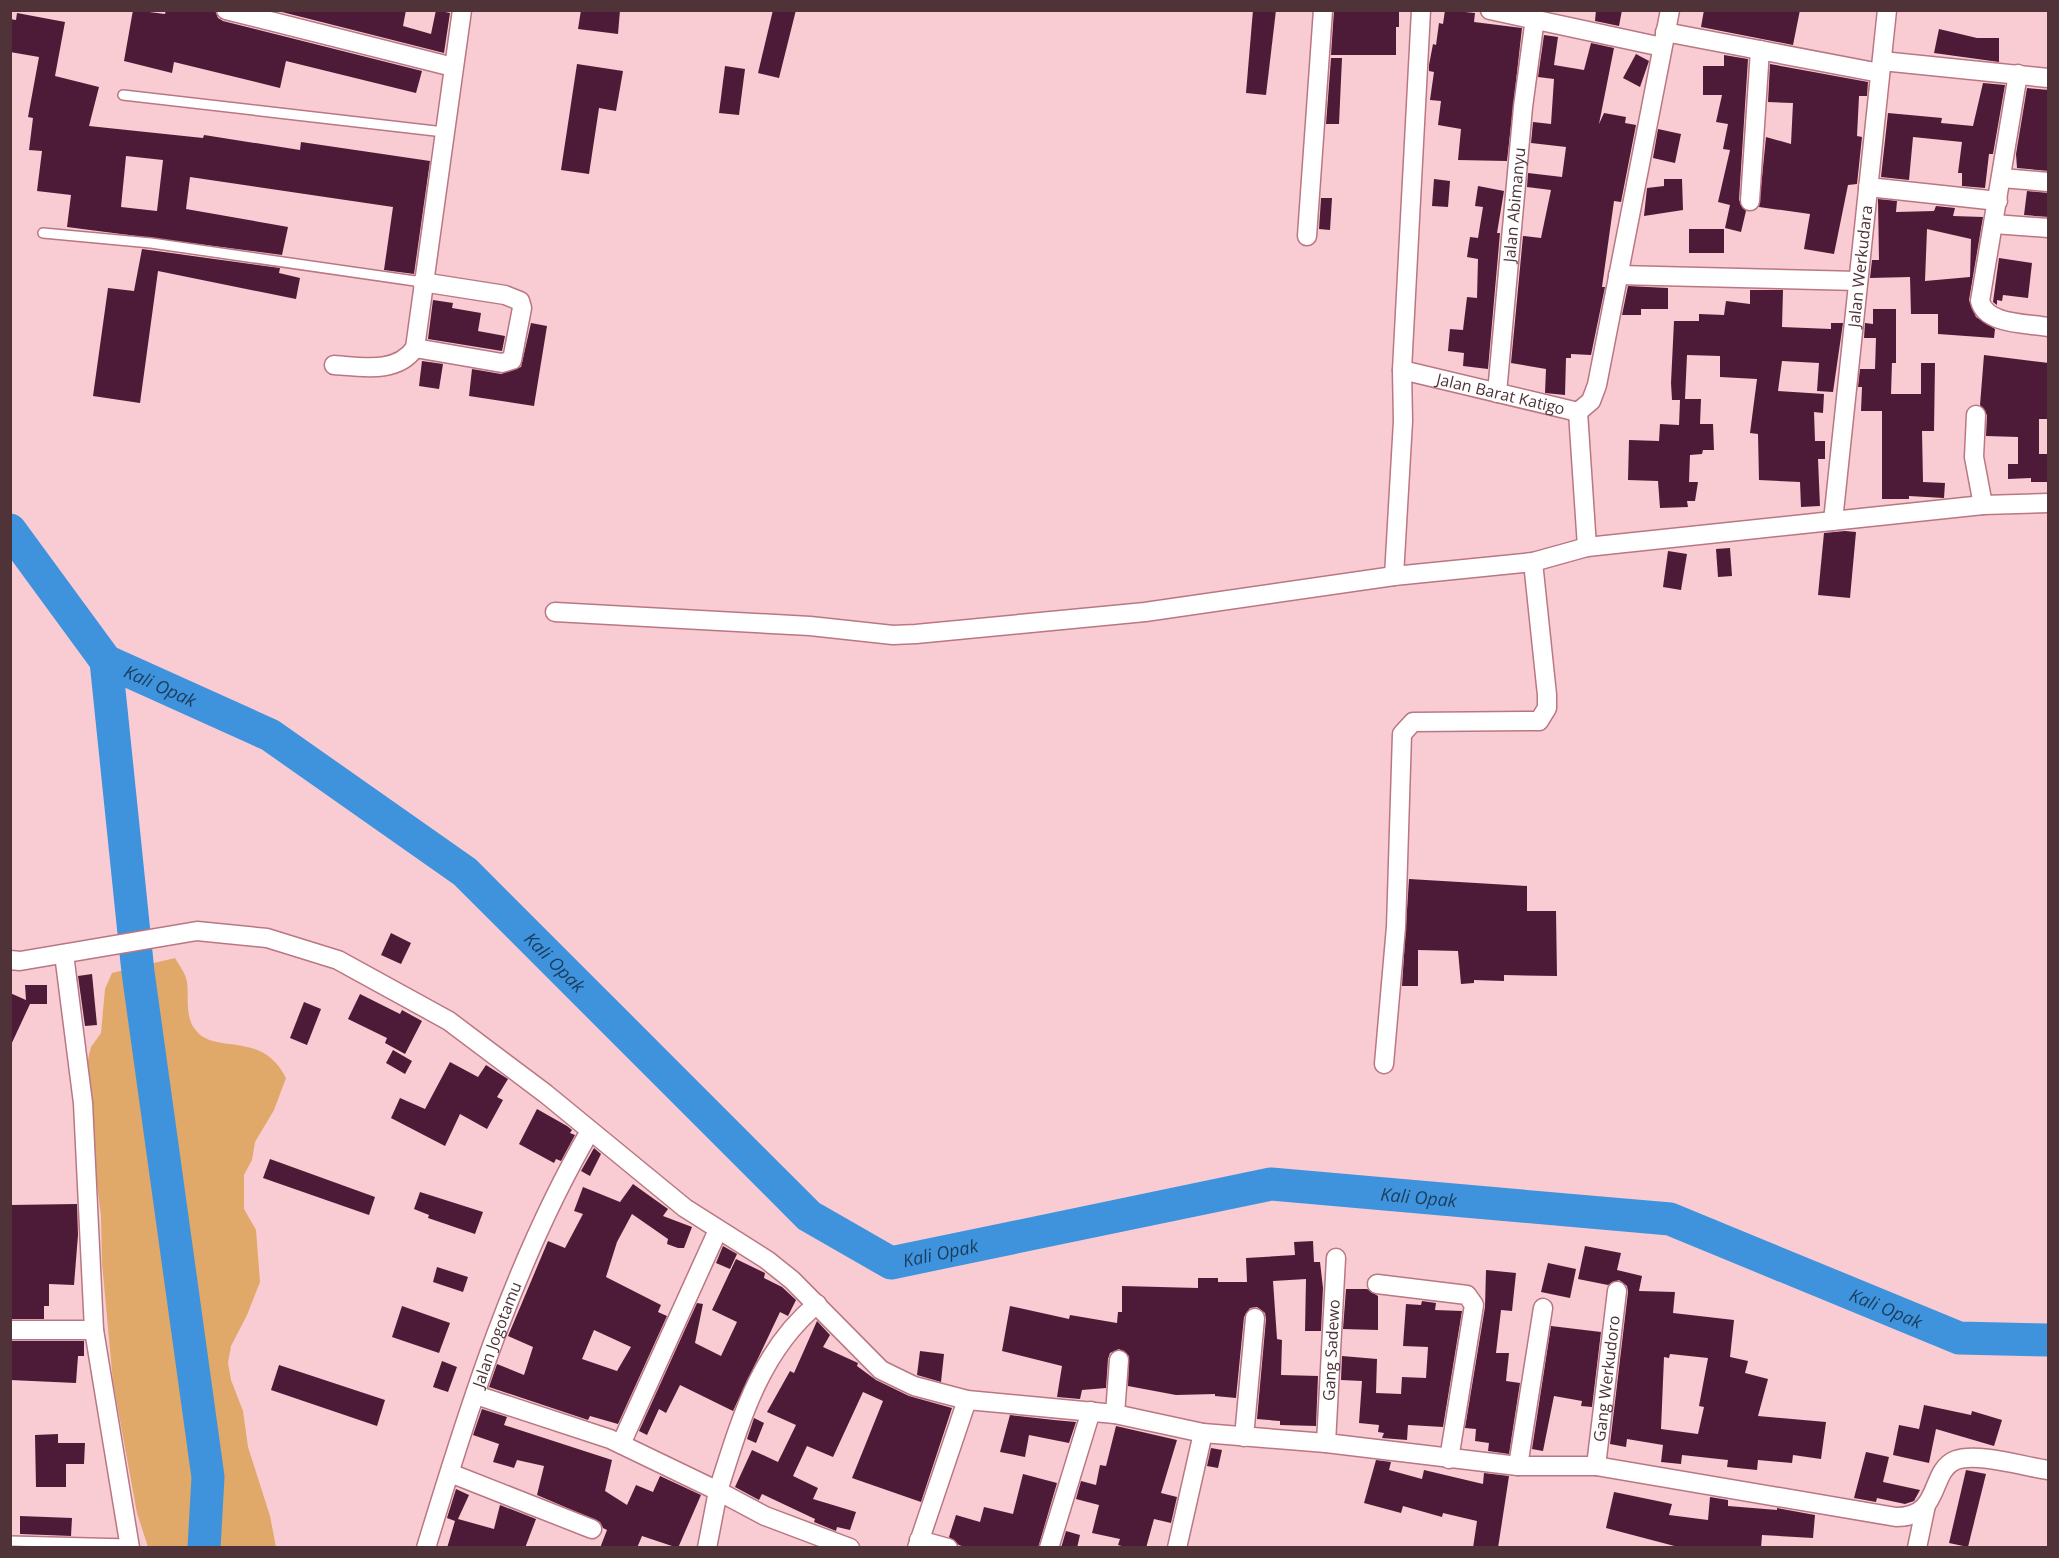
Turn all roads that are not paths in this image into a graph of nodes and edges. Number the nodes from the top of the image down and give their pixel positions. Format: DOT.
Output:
graph roads {
  1 [pos="226,10"];
  2 [pos="1323,10"];
  3 [pos="1421,10"];
  4 [pos="1490,10"];
  5 [pos="1670,10"];
  6 [pos="1887,10"];
  7 [pos="460,11"];
  8 [pos="1535,18"];
  9 [pos="1664,40"];
  10 [pos="1760,50"];
  11 [pos="453,67"];
  12 [pos="1881,67"];
  13 [pos="2018,74"];
  14 [pos="2049,78"];
  15 [pos="123,95"];
  16 [pos="444,132"];
  17 [pos="2002,177"];
  18 [pos="2049,182"];
  19 [pos="1868,187"];
  20 [pos="1750,201"];
  21 [pos="1998,201"];
  22 [pos="1994,224"];
  23 [pos="2049,228"];
  24 [pos="43,233"];
  25 [pos="1307,236"];
  26 [pos="1618,275"];
  27 [pos="1858,281"];
  28 [pos="422,282"];
  29 [pos="2049,327"];
  30 [pos="415,348"];
  31 [pos="334,365"];
  32 [pos="1402,370"];
  33 [pos="1497,393"];
  34 [pos="1578,412"];
  35 [pos="1976,415"];
  36 [pos="2049,503"];
  37 [pos="1983,505"];
  38 [pos="1833,521"];
  39 [pos="1587,547"];
  40 [pos="1533,562"];
  41 [pos="1394,576"];
  42 [pos="555,612"];
  43 [pos="64,954"];
  44 [pos="10,960"];
  45 [pos="1384,1064"];
  46 [pos="590,1131"];
  47 [pos="718,1230"];
  48 [pos="1336,1258"];
  49 [pos="1377,1284"];
  50 [pos="1617,1291"];
  51 [pos="816,1304"];
  52 [pos="1543,1308"];
  53 [pos="1255,1318"];
  54 [pos="10,1330"];
  55 [pos="94,1330"];
  56 [pos="1119,1360"];
  57 [pos="476,1395"];
  58 [pos="967,1400"];
  59 [pos="1091,1411"];
  60 [pos="1115,1414"];
  61 [pos="1203,1433"];
  62 [pos="1244,1437"];
  63 [pos="1326,1443"];
  64 [pos="621,1444"];
  65 [pos="1449,1459"];
  66 [pos="1518,1466"];
  67 [pos="1596,1466"];
  68 [pos="2049,1470"];
  69 [pos="450,1473"];
  70 [pos="718,1491"];
  71 [pos="1926,1505"];
  72 [pos="592,1529"];
  73 [pos="10,1541"];
  74 [pos="918,1544"];
  75 [pos="130,1546"];
  76 [pos="426,1548"];
  77 [pos="707,1548"];
  78 [pos="850,1548"];
  79 [pos="948,1548"];
  80 [pos="1049,1548"];
  81 [pos="1177,1548"];
  82 [pos="1917,1548"];
  1 -- 11 [label="street"];
  2 -- 25 [label="street"];
  3 -- 32 [label="street"];
  4 -- 8 [label="street"];
  5 -- 9 [label="street"];
  6 -- 12 [label="street, Jalan Werkudara"];
  7 -- 11 [label="street"];
  8 -- 9 [label="street"];
  8 -- 33 [label="street, Jalan Abimanyu"];
  9 -- 10 [label="street"];
  9 -- 26 [label="street"];
  10 -- 12 [label="street"];
  10 -- 20 [label="street"];
  11 -- 16 [label="street"];
  12 -- 13 [label="street"];
  12 -- 19 [label="street, Jalan Werkudara"];
  13 -- 14 [label="street"];
  13 -- 17 [label="street"];
  15 -- 16 [label="lane"];
  16 -- 28 [label="street"];
  17 -- 18 [label="street"];
  17 -- 21 [label="street"];
  19 -- 21 [label="street"];
  19 -- 27 [label="street, Jalan Werkudara"];
  21 -- 22 [label="street"];
  22 -- 23 [label="street"];
  22 -- 29 [label="street"];
  24 -- 28 [label="lane"];
  26 -- 27 [label="street"];
  26 -- 34 [label="street"];
  27 -- 38 [label="street, Jalan Werkudara"];
  28 -- 30 [label="street"];
  28 -- 30 [label="street"];
  30 -- 31 [label="street"];
  32 -- 33 [label="street, Jalan Barat Katigo"];
  32 -- 41 [label="street"];
  33 -- 34 [label="street, Jalan Barat Katigo"];
  34 -- 39 [label="street, Jalan Barat Katigo"];
  35 -- 37 [label="street"];
  36 -- 37 [label="street"];
  37 -- 38 [label="street"];
  38 -- 39 [label="street"];
  39 -- 40 [label="street"];
  40 -- 41 [label="street"];
  40 -- 45 [label="street"];
  41 -- 42 [label="street"];
  43 -- 44 [label="street"];
  43 -- 46 [label="street"];
  43 -- 55 [label="street"];
  46 -- 47 [label="street"];
  46 -- 57 [label="street, Jalan Jogotamu"];
  47 -- 51 [label="street"];
  47 -- 64 [label="street"];
  48 -- 63 [label="street, Gang Sadewo"];
  49 -- 65 [label="street"];
  50 -- 67 [label="street, Gang Werkudoro"];
  51 -- 58 [label="street"];
  51 -- 70 [label="street"];
  52 -- 66 [label="street"];
  53 -- 62 [label="street"];
  54 -- 55 [label="street"];
  55 -- 75 [label="street"];
  56 -- 60 [label="street"];
  57 -- 64 [label="street"];
  57 -- 69 [label="street, Jalan Jogotamu"];
  58 -- 59 [label="street"];
  58 -- 74 [label="street"];
  59 -- 60 [label="street"];
  59 -- 80 [label="street"];
  60 -- 61 [label="street"];
  61 -- 62 [label="street"];
  61 -- 81 [label="street"];
  62 -- 63 [label="street"];
  63 -- 65 [label="street"];
  64 -- 70 [label="street"];
  65 -- 66 [label="street"];
  66 -- 67 [label="street"];
  67 -- 71 [label="street"];
  68 -- 71 [label="street"];
  69 -- 72 [label="street"];
  69 -- 76 [label="street, Jalan Jogotamu"];
  70 -- 77 [label="street"];
  70 -- 78 [label="street"];
  71 -- 82 [label="street"];
  73 -- 75 [label="lane"];
  74 -- 79 [label="street"];
}
